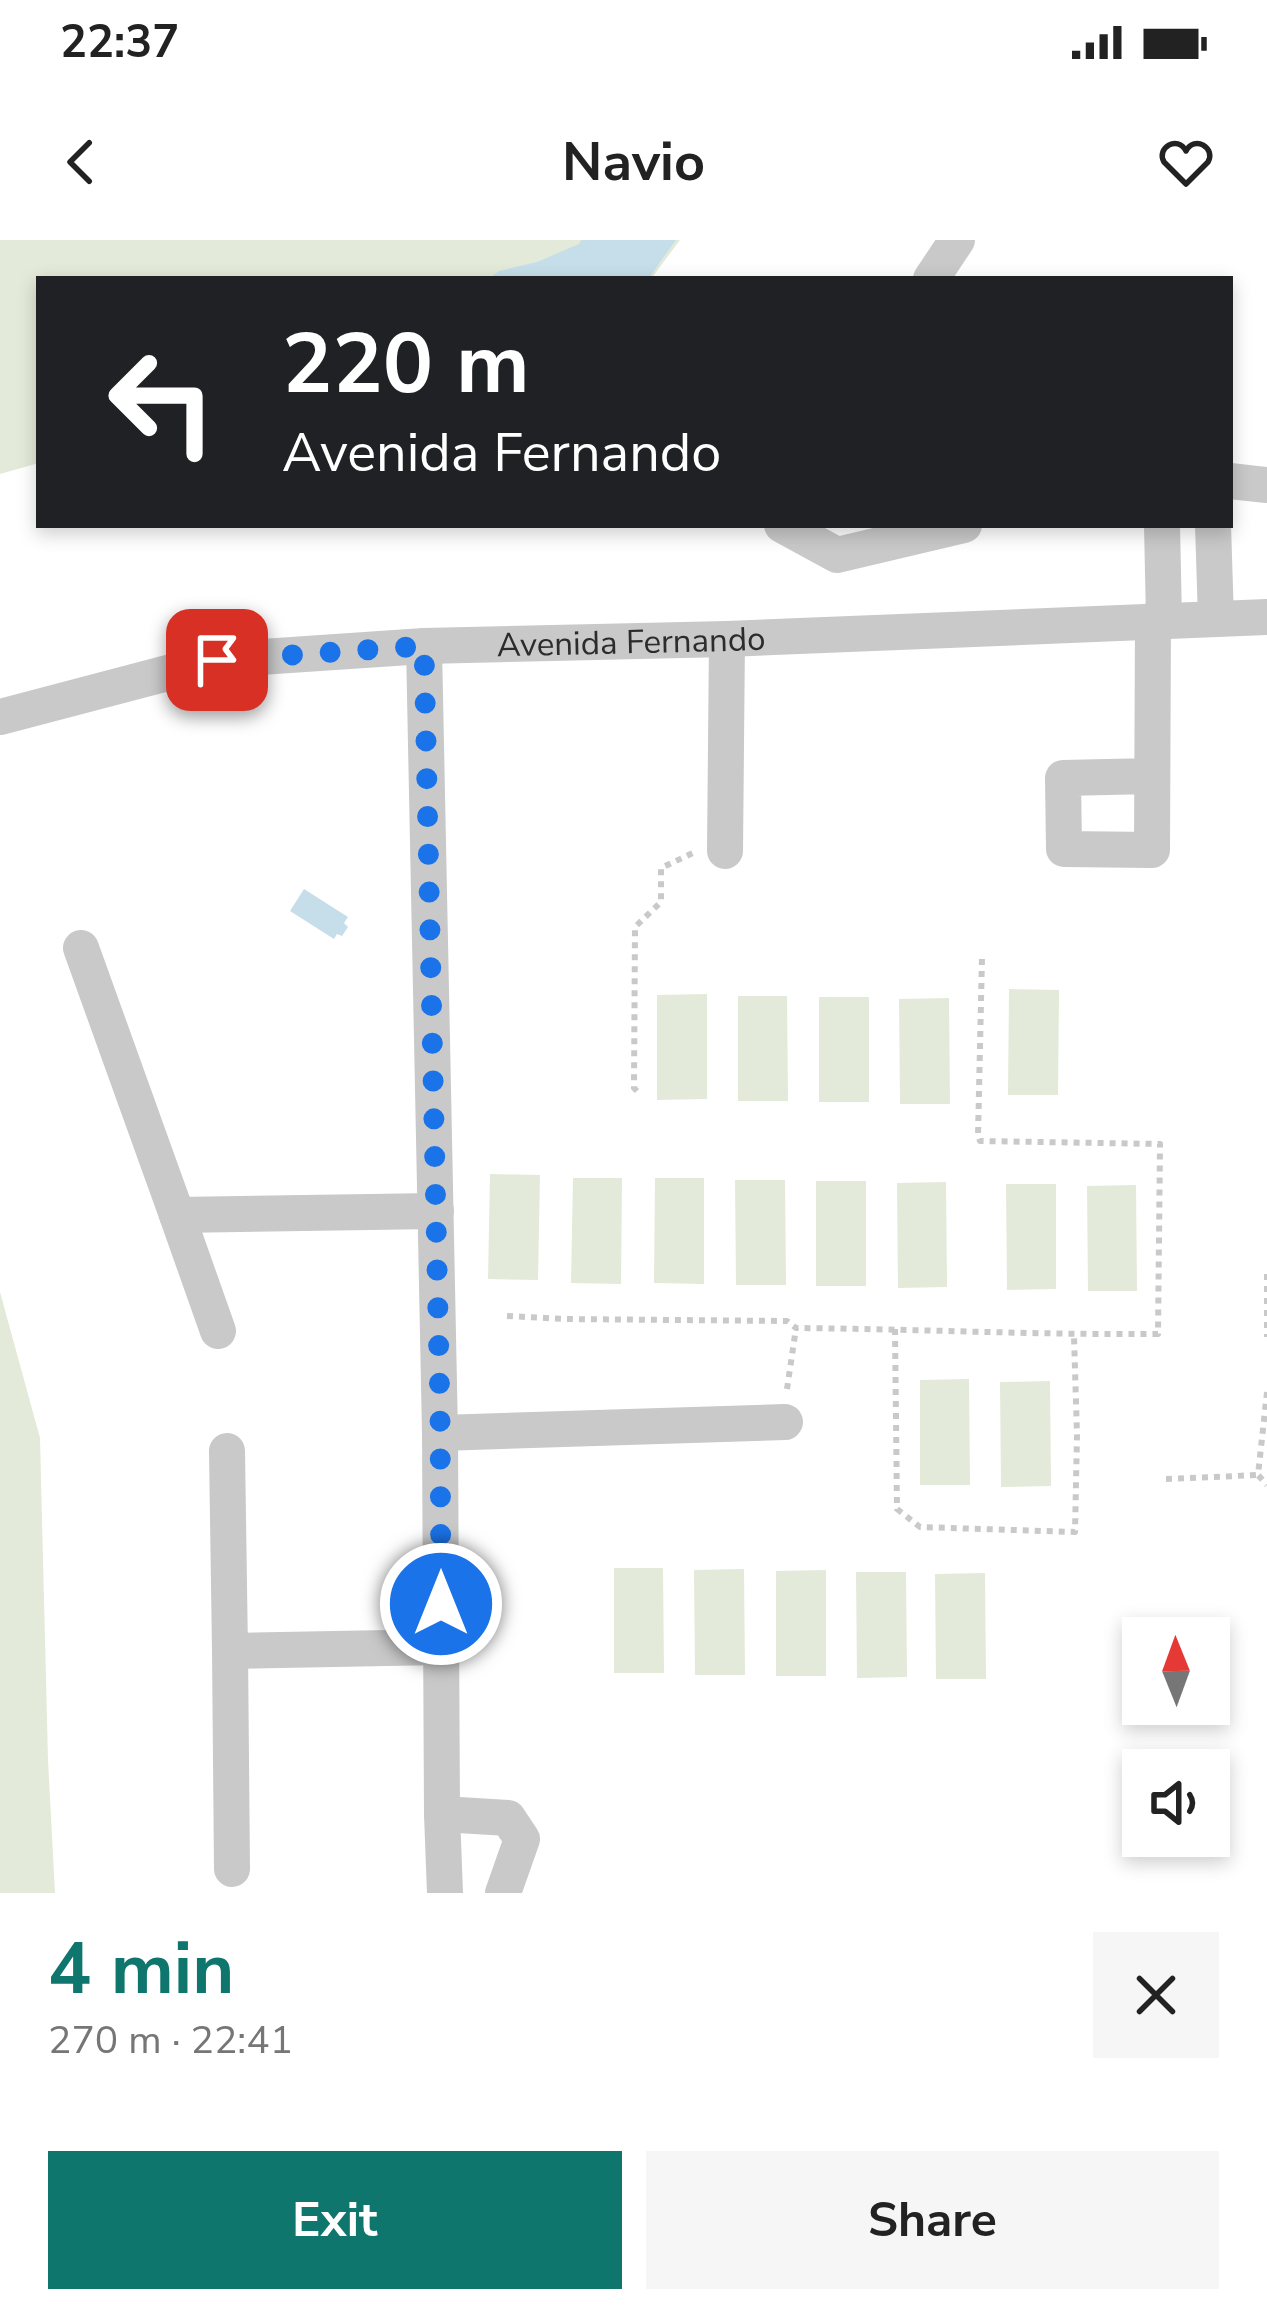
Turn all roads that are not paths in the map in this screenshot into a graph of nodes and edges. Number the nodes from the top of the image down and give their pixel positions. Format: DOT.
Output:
graph roads {
  1 [pos="957,240"];
  2 [pos="933,276"];
  3 [pos="1233,481"];
  4 [pos="1267,485"];
  5 [pos="786,528"];
  6 [pos="951,528"];
  7 [pos="1162,528"];
  8 [pos="1213,528"];
  9 [pos="1267,617"];
  10 [pos="1216,619"];
  11 [pos="1159,620"];
  12 [pos="727,639"];
  13 [pos="424,646"];
  14 [pos="0,717"];
  15 [pos="1152,776"];
  16 [pos="725,844"];
  17 [pos="81,948"];
  18 [pos="436,1211"];
  19 [pos="177,1215"];
  20 [pos="218,1331"];
  21 [pos="783,1422"];
  22 [pos="440,1433"];
  23 [pos="227,1451"];
  24 [pos="441,1647"];
  25 [pos="230,1651"];
  26 [pos="442,1814"];
  27 [pos="232,1869"];
  28 [pos="446,1893"];
  29 [pos="503,1893"];
  1 -- 2 [label="street"];
  3 -- 4 [label="street"];
  5 -- 6 [label="street"];
  7 -- 11 [label="street"];
  8 -- 10 [label="street"];
  9 -- 10 [label="street, Avenida Fernando"];
  10 -- 11 [label="street, Avenida Fernando"];
  11 -- 12 [label="street, Avenida Fernando"];
  11 -- 15 [label="street"];
  12 -- 13 [label="street, Avenida Fernando"];
  12 -- 16 [label="street"];
  13 -- 14 [label="street, Avenida Fernando"];
  13 -- 18 [label="street"];
  17 -- 19 [label="street"];
  18 -- 19 [label="street"];
  18 -- 22 [label="street"];
  19 -- 20 [label="street"];
  21 -- 22 [label="street"];
  22 -- 24 [label="street"];
  23 -- 25 [label="street"];
  24 -- 25 [label="street"];
  24 -- 26 [label="street"];
  25 -- 27 [label="street"];
  26 -- 28 [label="street"];
  26 -- 29 [label="street"];
}
